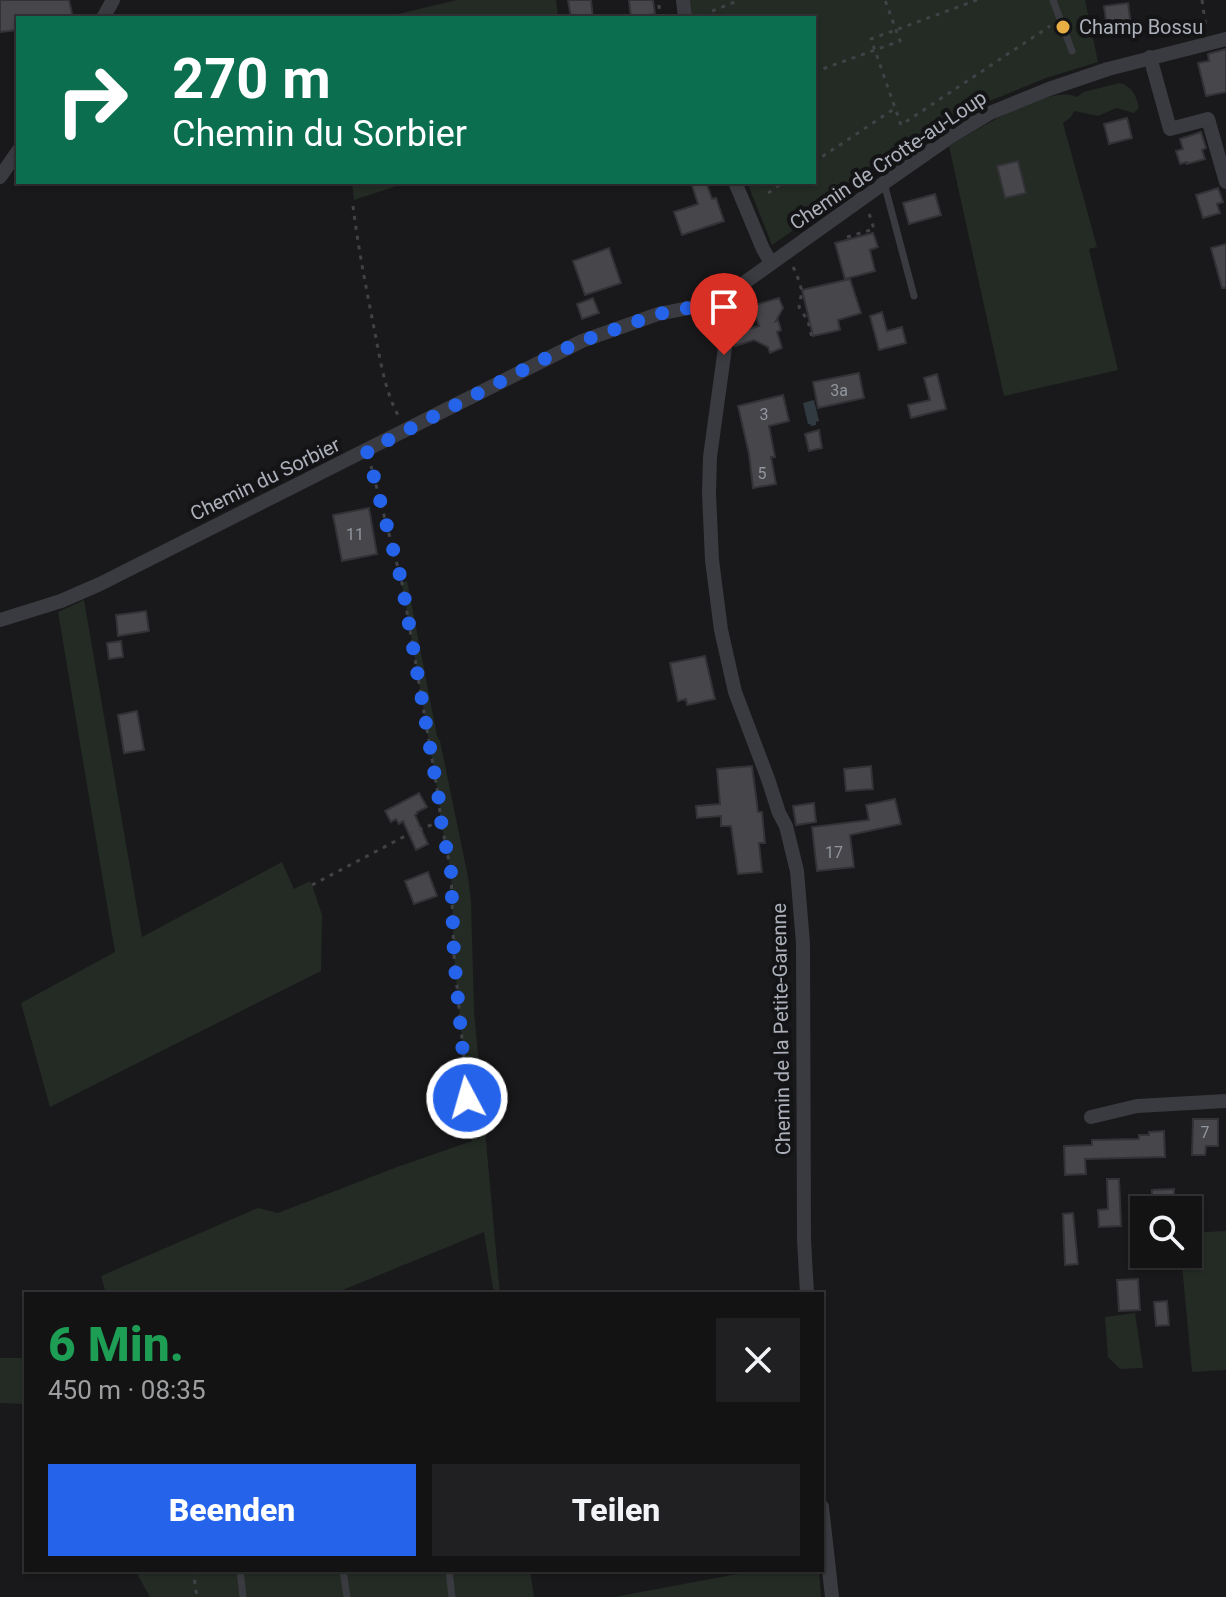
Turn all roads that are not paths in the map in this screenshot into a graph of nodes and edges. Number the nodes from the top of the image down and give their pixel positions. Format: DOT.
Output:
graph roads {
  1 [pos="1053,0"];
  2 [pos="1226,39"];
  3 [pos="1072,51"];
  4 [pos="1150,57"];
  5 [pos="16,154"];
  6 [pos="0,177"];
  7 [pos="1226,182"];
  8 [pos="884,183"];
  9 [pos="736,184"];
  10 [pos="777,259"];
  11 [pos="914,296"];
  12 [pos="723,298"];
  13 [pos="0,620"];
  14 [pos="1226,1101"];
  15 [pos="1091,1117"];
  16 [pos="807,1292"];
  17 [pos="824,1525"];
  18 [pos="240,1572"];
  19 [pos="343,1572"];
  20 [pos="449,1572"];
  21 [pos="243,1597"];
  22 [pos="347,1597"];
  23 [pos="452,1597"];
  24 [pos="832,1597"];
  1 -- 3 [label="lane"];
  2 -- 4 [label="street, Chemin de Crotte-au-Loup"];
  4 -- 7 [label="street"];
  4 -- 8 [label="street, Chemin de Crotte-au-Loup"];
  5 -- 6 [label="street"];
  8 -- 10 [label="street, Chemin de Crotte-au-Loup"];
  8 -- 11 [label="lane"];
  9 -- 10 [label="street"];
  10 -- 12 [label="street, Chemin de Crotte-au-Loup"];
  12 -- 13 [label="street, Chemin du Sorbier"];
  12 -- 16 [label="street, Chemin de la Petite-Garenne"];
  14 -- 15 [label="street"];
  17 -- 24 [label="street"];
  18 -- 21 [label="lane"];
  19 -- 22 [label="lane"];
  20 -- 23 [label="lane"];
}
